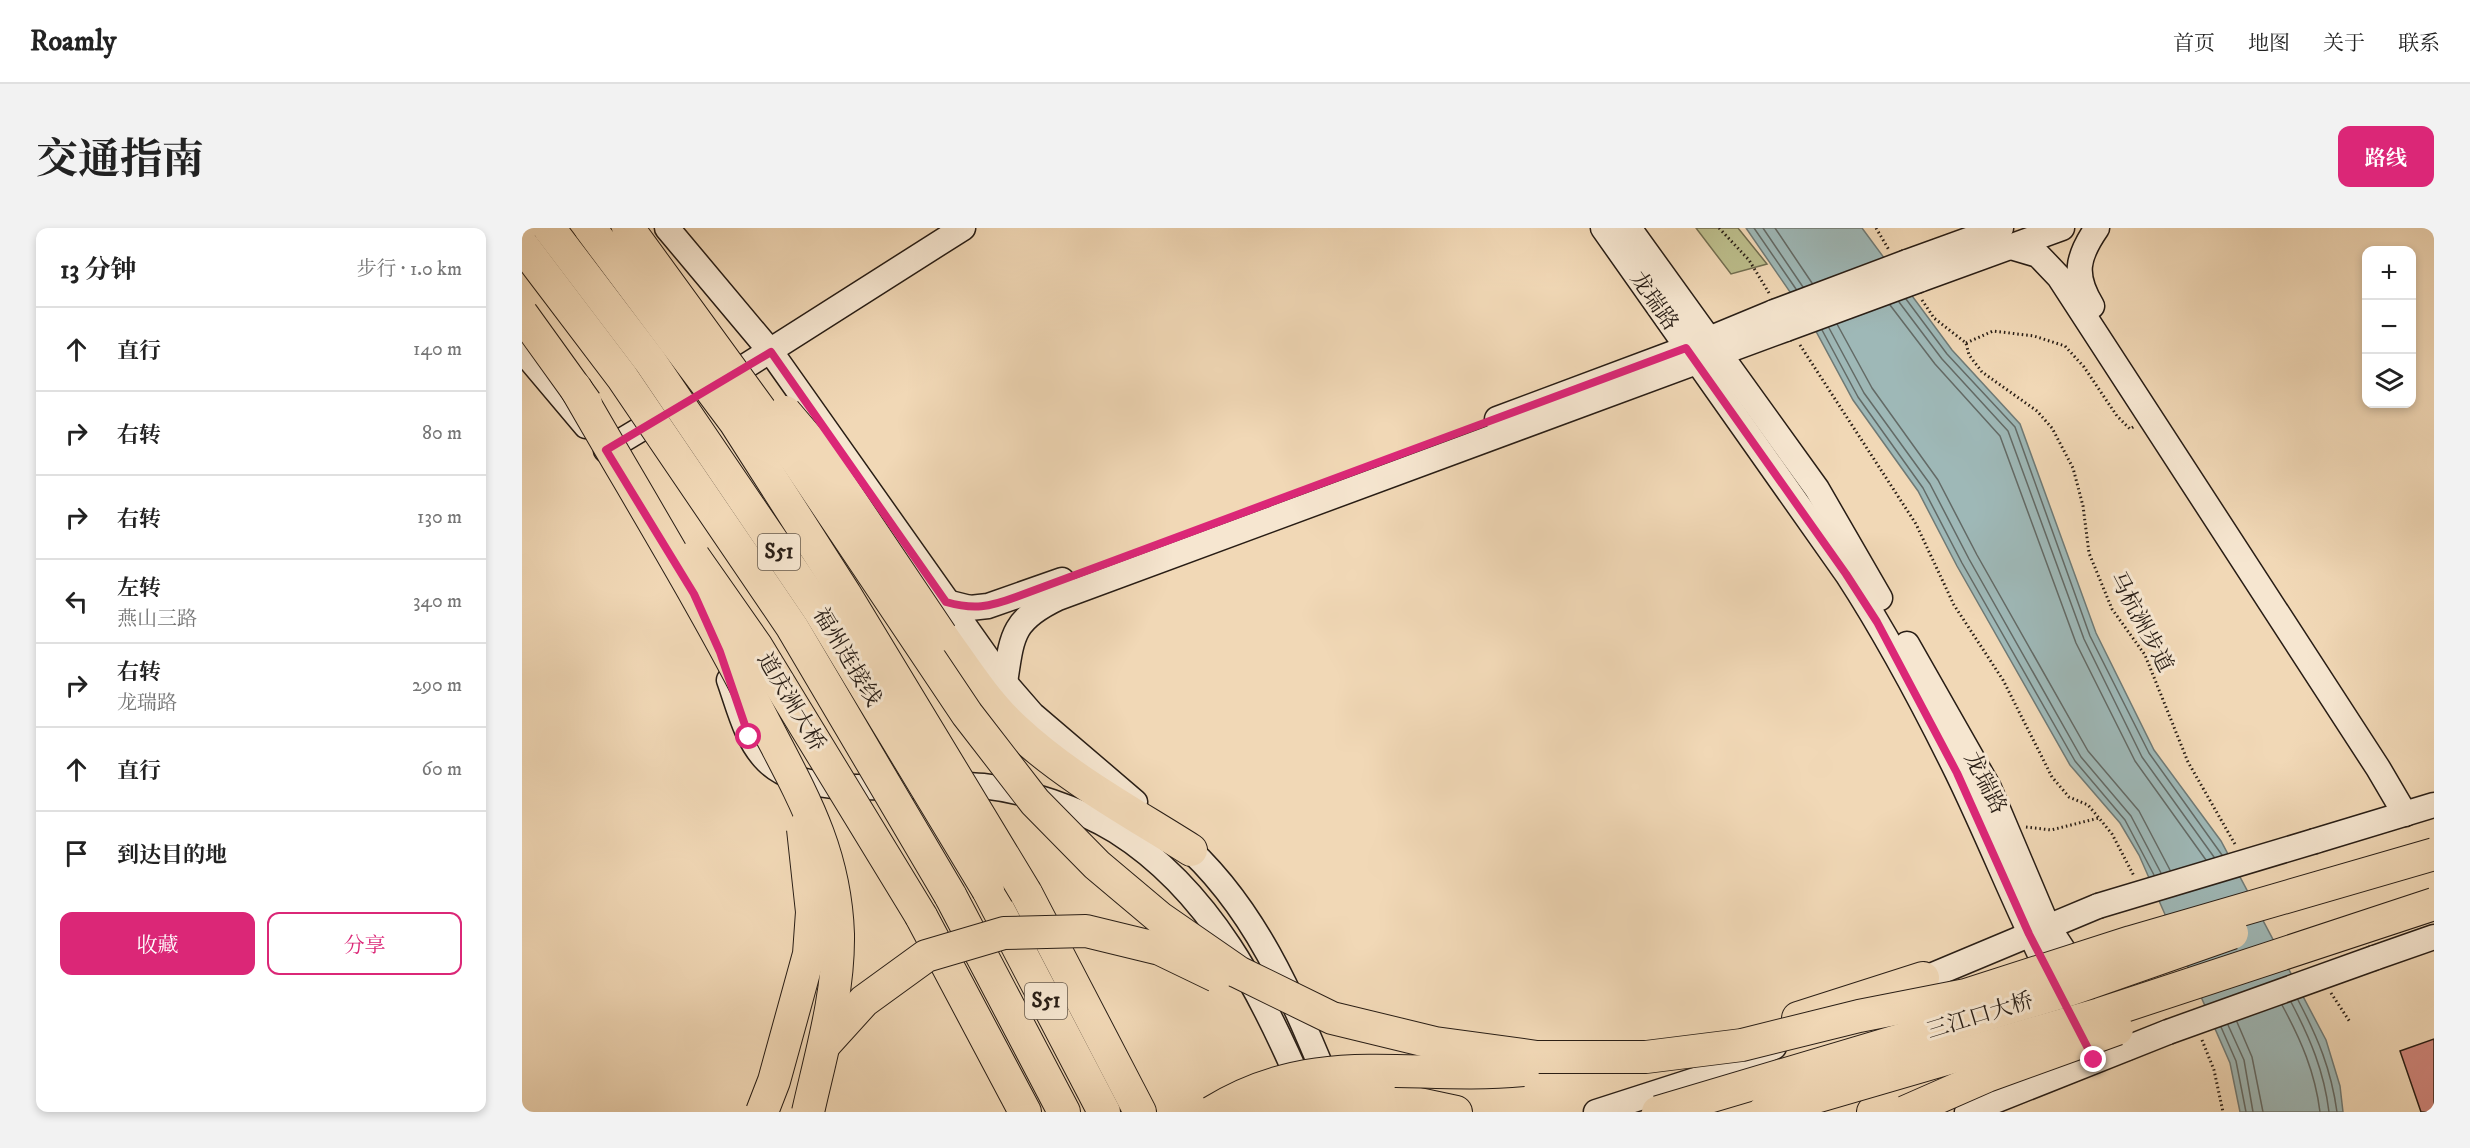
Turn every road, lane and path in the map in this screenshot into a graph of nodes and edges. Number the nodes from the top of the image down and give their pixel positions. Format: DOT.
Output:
graph roads {
  1 [pos="549,228"];
  2 [pos="590,228"];
  3 [pos="667,228"];
  4 [pos="963,228"];
  5 [pos="1603,228"];
  6 [pos="1629,228"];
  7 [pos="1719,228"];
  8 [pos="1876,228"];
  9 [pos="2062,228"];
  10 [pos="2097,228"];
  11 [pos="631,232"];
  12 [pos="2006,238"];
  13 [pos="522,245"];
  14 [pos="1909,272"];
  15 [pos="522,314"];
  16 [pos="1782,319"];
  17 [pos="1966,343"];
  18 [pos="1715,347"];
  19 [pos="522,350"];
  20 [pos="771,352"];
  21 [pos="1692,356"];
  22 [pos="575,387"];
  23 [pos="2149,416"];
  24 [pos="606,450"];
  25 [pos="946,602"];
  26 [pos="1005,683"];
  27 [pos="777,748"];
  28 [pos="2419,810"];
  29 [pos="2099,818"];
  30 [pos="1191,850"];
  31 [pos="2241,854"];
  32 [pos="2434,854"];
  33 [pos="2434,864"];
  34 [pos="2434,904"];
  35 [pos="2434,913"];
  36 [pos="2038,930"];
  37 [pos="2434,938"];
  38 [pos="1923,978"];
  39 [pos="2331,993"];
  40 [pos="2350,1022"];
  41 [pos="1318,1023"];
  42 [pos="1285,1048"];
  43 [pos="2127,1048"];
  44 [pos="1316,1054"];
  45 [pos="2094,1060"];
  46 [pos="1987,1076"];
  47 [pos="762,1112"];
  48 [pos="786,1112"];
  49 [pos="808,1112"];
  50 [pos="1025,1112"];
  51 [pos="1064,1112"];
  52 [pos="1104,1112"];
  53 [pos="1140,1112"];
  54 [pos="1212,1112"];
  55 [pos="1253,1112"];
  56 [pos="1299,1112"];
  57 [pos="1313,1112"];
  58 [pos="1340,1112"];
  59 [pos="1356,1112"];
  60 [pos="1456,1112"];
  61 [pos="1596,1112"];
  62 [pos="1658,1112"];
  63 [pos="1764,1112"];
  64 [pos="1873,1112"];
  65 [pos="1905,1112"];
  66 [pos="1967,1112"];
  1 -- 52 [label="highway, 福州连接线 / S51, bridge"];
  2 -- 53 [label="highway, bridge"];
  3 -- 20 [label="street"];
  4 -- 20 [label="street"];
  5 -- 21 [label="street, 龙瑞路"];
  6 -- 18 [label="street, 龙瑞路"];
  7 -- 16 [label="path"];
  8 -- 14 [label="path, 马杭洲步道"];
  9 -- 12 [label="street"];
  10 -- 28 [label="street"];
  11 -- 30 [label="highway, bridge"];
  11 -- 41 [label="highway, bridge"];
  12 -- 14 [label="street"];
  12 -- 23 [label="street"];
  13 -- 51 [label="highway, 福州连接线 / S51, bridge"];
  14 -- 16 [label="street, bridge"];
  14 -- 17 [label="path, 马杭洲步道"];
  15 -- 22 [label="highway, 道庆洲大桥, bridge"];
  16 -- 18 [label="street"];
  16 -- 29 [label="path"];
  17 -- 23 [label="path"];
  17 -- 31 [label="path, 马杭洲步道"];
  18 -- 21 [label="street"];
  18 -- 36 [label="street, 龙瑞路"];
  19 -- 24 [label="street"];
  20 -- 24 [label="street"];
  20 -- 25 [label="street"];
  21 -- 25 [label="street"];
  21 -- 26 [label="street"];
  21 -- 36 [label="street, 龙瑞路"];
  22 -- 27 [label="highway, bridge"];
  22 -- 50 [label="highway, 道庆洲大桥, bridge"];
  23 -- 28 [label="street"];
  24 -- 42 [label="street"];
  25 -- 26 [label="street"];
  26 -- 30 [label="street"];
  27 -- 47 [label="highway, bridge"];
  27 -- 49 [label="highway, bridge"];
  28 -- 36 [label="street, bridge"];
  30 -- 41 [label="street"];
  32 -- 41 [label="highway, bridge"];
  33 -- 62 [label="highway, 三江口大桥, bridge"];
  34 -- 63 [label="highway, 三江口大桥, bridge"];
  35 -- 46 [label="highway, bridge"];
  36 -- 38 [label="street"];
  36 -- 43 [label="street"];
  36 -- 45 [label="street"];
  37 -- 43 [label="street, bridge"];
  38 -- 54 [label="highway, bridge"];
  38 -- 61 [label="street"];
  39 -- 40 [label="path"];
  41 -- 42 [label="street"];
  41 -- 44 [label="street"];
  41 -- 48 [label="highway, bridge"];
  42 -- 56 [label="street"];
  42 -- 57 [label="street"];
  43 -- 45 [label="street"];
  44 -- 58 [label="street"];
  44 -- 59 [label="street"];
  45 -- 66 [label="street"];
  46 -- 64 [label="highway, bridge"];
  46 -- 65 [label="highway, bridge"];
  55 -- 60 [label="highway, bridge"];
}
